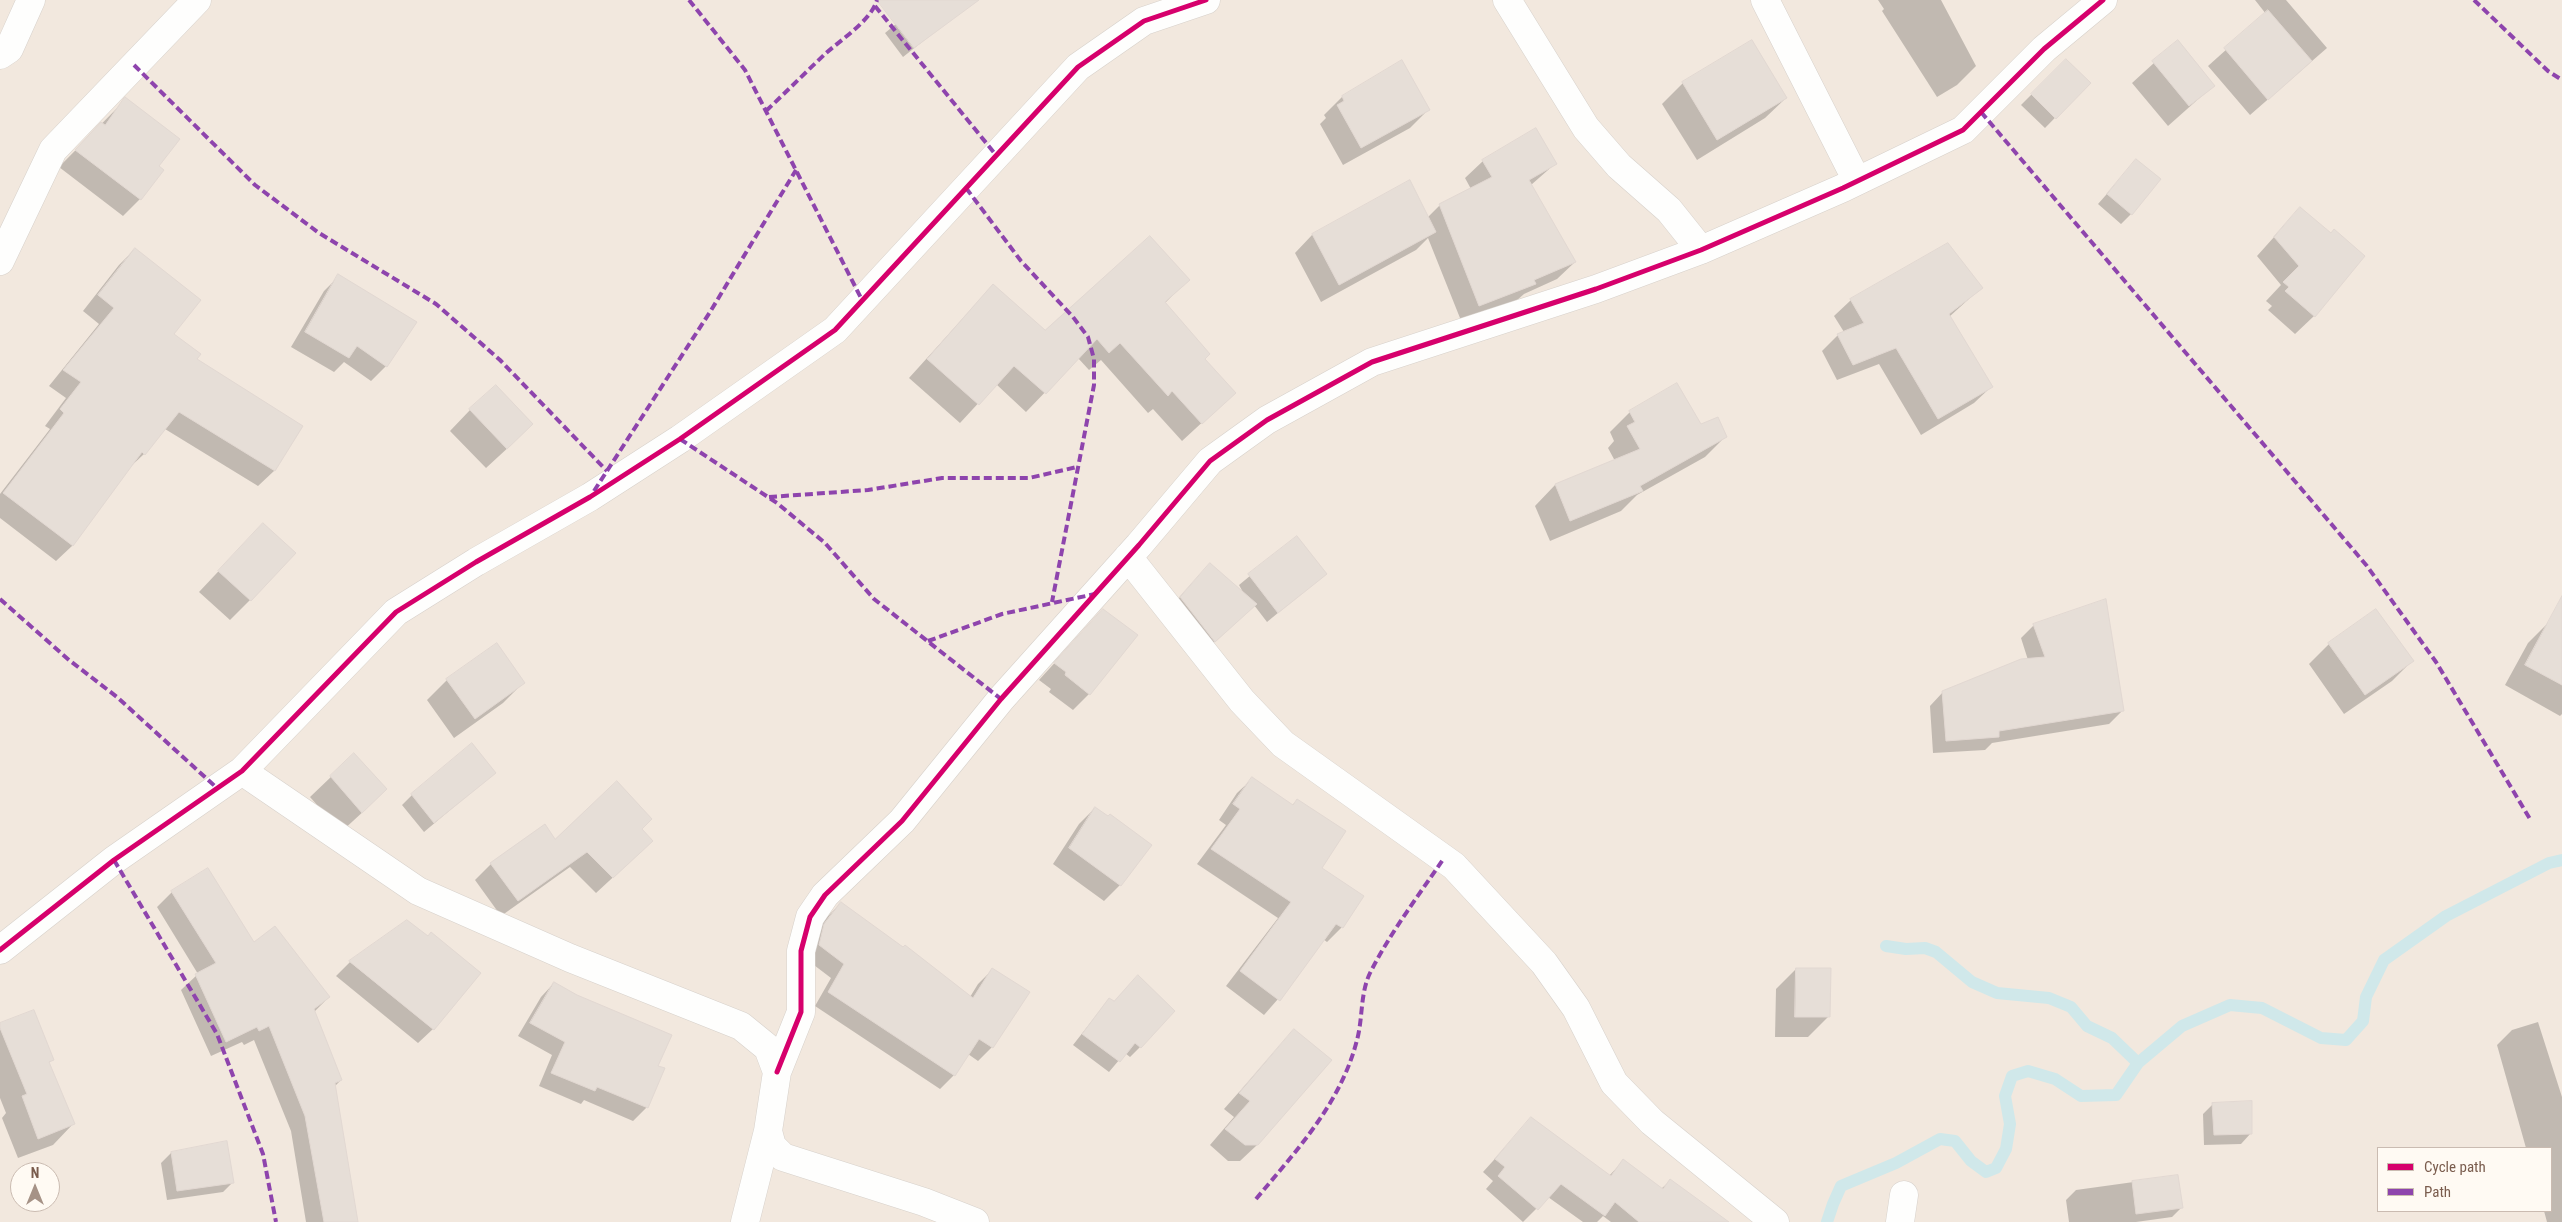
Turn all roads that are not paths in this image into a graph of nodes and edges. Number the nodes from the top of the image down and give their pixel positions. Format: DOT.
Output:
graph roads {
  1 [pos="31,0"];
  2 [pos="197,0"];
  3 [pos="1206,0"];
  4 [pos="1507,0"];
  5 [pos="1765,0"];
  6 [pos="2104,0"];
  7 [pos="0,55"];
  8 [pos="1857,181"];
  9 [pos="1701,250"];
  10 [pos="0,261"];
  11 [pos="1128,557"];
  12 [pos="242,771"];
  13 [pos="0,950"];
  14 [pos="777,1072"];
  15 [pos="768,1131"];
  16 [pos="1904,1195"];
  17 [pos="745,1222"];
  18 [pos="975,1222"];
  19 [pos="1775,1222"];
  20 [pos="1900,1222"];
  1 -- 7 [label="street"];
  2 -- 10 [label="street"];
  3 -- 12 [label="street"];
  4 -- 9 [label="street"];
  5 -- 8 [label="street"];
  6 -- 8 [label="street"];
  8 -- 9 [label="street"];
  9 -- 11 [label="street"];
  11 -- 14 [label="street"];
  11 -- 19 [label="street"];
  12 -- 13 [label="street"];
  12 -- 14 [label="street"];
  14 -- 15 [label="street"];
  15 -- 17 [label="street"];
  15 -- 18 [label="street"];
  16 -- 20 [label="street"];
}
